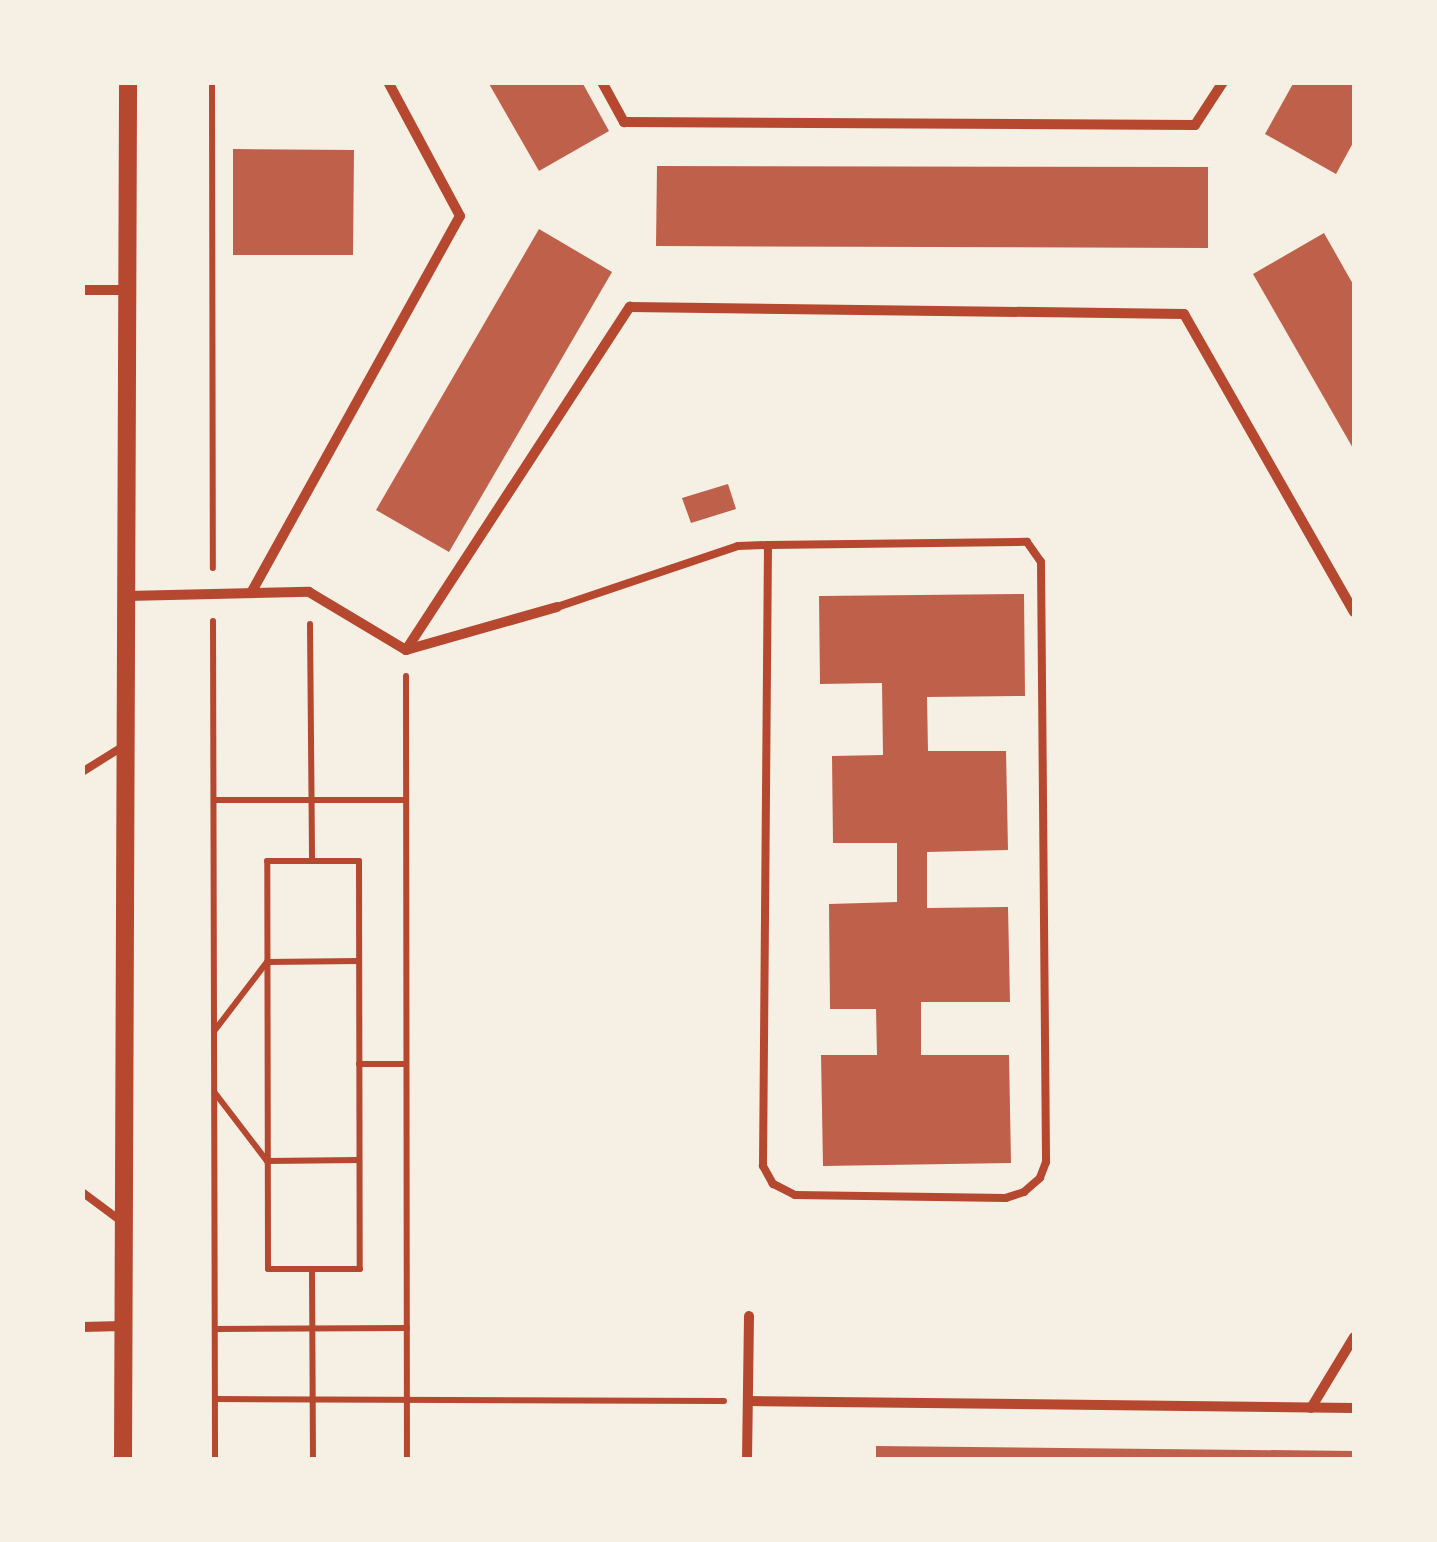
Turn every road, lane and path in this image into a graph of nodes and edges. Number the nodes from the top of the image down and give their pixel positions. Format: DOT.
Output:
graph roads {
  1 [pos="128,82"];
  2 [pos="212,82"];
  3 [pos="388,82"];
  4 [pos="602,82"];
  5 [pos="1224,82"];
  6 [pos="82,290"];
  7 [pos="128,290"];
  8 [pos="768,545"];
  9 [pos="309,592"];
  10 [pos="251,593"];
  11 [pos="213,594"];
  12 [pos="126,596"];
  13 [pos="557,607"];
  14 [pos="1354,612"];
  15 [pos="406,650"];
  16 [pos="126,744"];
  17 [pos="82,772"];
  18 [pos="214,800"];
  19 [pos="311,800"];
  20 [pos="406,800"];
  21 [pos="312,861"];
  22 [pos="359,961"];
  23 [pos="267,962"];
  24 [pos="214,1031"];
  25 [pos="359,1064"];
  26 [pos="406,1064"];
  27 [pos="215,1092"];
  28 [pos="359,1160"];
  29 [pos="267,1161"];
  30 [pos="82,1192"];
  31 [pos="121,1220"];
  32 [pos="312,1269"];
  33 [pos="749,1316"];
  34 [pos="123,1326"];
  35 [pos="82,1327"];
  36 [pos="215,1328"];
  37 [pos="312,1328"];
  38 [pos="407,1328"];
  39 [pos="1354,1337"];
  40 [pos="215,1399"];
  41 [pos="313,1399"];
  42 [pos="408,1399"];
  43 [pos="748,1401"];
  44 [pos="1311,1408"];
  45 [pos="1354,1408"];
  46 [pos="123,1460"];
  47 [pos="216,1460"];
  48 [pos="313,1460"];
  49 [pos="408,1460"];
  50 [pos="748,1460"];
  1 -- 7 [label="street"];
  2 -- 11 [label="path"];
  3 -- 10 [label="street"];
  4 -- 5 [label="street"];
  6 -- 7 [label="street"];
  7 -- 12 [label="street"];
  8 -- 8 [label="lane"];
  8 -- 13 [label="lane"];
  9 -- 10 [label="street"];
  9 -- 15 [label="street"];
  9 -- 19 [label="path"];
  10 -- 11 [label="street"];
  11 -- 12 [label="street"];
  11 -- 18 [label="path"];
  12 -- 16 [label="street"];
  13 -- 15 [label="street"];
  14 -- 15 [label="street"];
  15 -- 20 [label="path"];
  16 -- 17 [label="lane"];
  16 -- 31 [label="street"];
  18 -- 19 [label="path"];
  18 -- 24 [label="path"];
  19 -- 20 [label="path"];
  19 -- 21 [label="path"];
  20 -- 26 [label="path"];
  21 -- 22 [label="path"];
  21 -- 23 [label="path"];
  22 -- 23 [label="path"];
  22 -- 25 [label="path"];
  23 -- 24 [label="path"];
  23 -- 29 [label="path"];
  24 -- 27 [label="path"];
  25 -- 26 [label="path"];
  25 -- 28 [label="path"];
  26 -- 38 [label="path"];
  27 -- 29 [label="path"];
  27 -- 36 [label="path"];
  28 -- 29 [label="path"];
  28 -- 32 [label="path"];
  29 -- 32 [label="path"];
  30 -- 31 [label="lane"];
  31 -- 34 [label="street"];
  32 -- 37 [label="path"];
  33 -- 43 [label="street"];
  34 -- 35 [label="street"];
  34 -- 46 [label="street"];
  36 -- 37 [label="path"];
  36 -- 40 [label="path"];
  37 -- 38 [label="path"];
  37 -- 41 [label="path"];
  38 -- 42 [label="path"];
  39 -- 44 [label="street"];
  40 -- 41 [label="path"];
  40 -- 47 [label="path"];
  41 -- 42 [label="path"];
  41 -- 48 [label="path"];
  42 -- 43 [label="path"];
  42 -- 49 [label="path"];
  43 -- 44 [label="street"];
  43 -- 50 [label="street"];
  44 -- 45 [label="street"];
}
